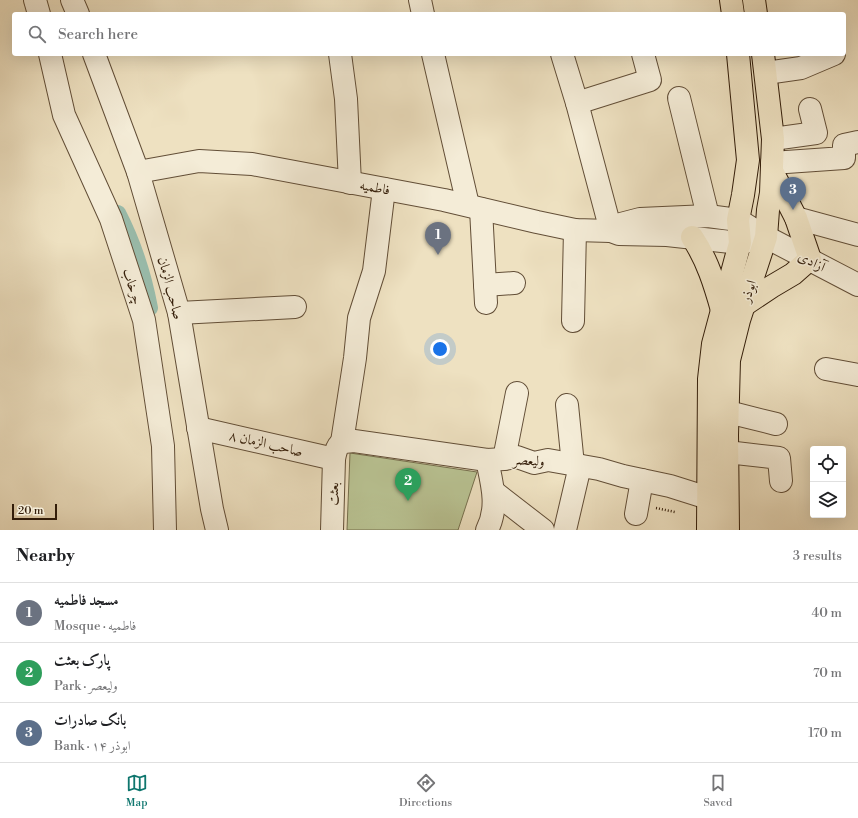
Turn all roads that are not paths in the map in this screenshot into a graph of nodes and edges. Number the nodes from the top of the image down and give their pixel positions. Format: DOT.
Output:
graph roads {
  1 [pos="35,0"];
  2 [pos="420,0"];
  3 [pos="731,0"];
  4 [pos="754,0"];
  5 [pos="38,12"];
  6 [pos="423,12"];
  7 [pos="733,12"];
  8 [pos="756,12"];
  9 [pos="50,56"];
  10 [pos="96,56"];
  11 [pos="340,56"];
  12 [pos="434,56"];
  13 [pos="563,56"];
  14 [pos="644,56"];
  15 [pos="738,56"];
  16 [pos="829,56"];
  17 [pos="764,64"];
  18 [pos="679,98"];
  19 [pos="576,103"];
  20 [pos="810,109"];
  21 [pos="773,139"];
  22 [pos="858,142"];
  23 [pos="772,168"];
  24 [pos="138,172"];
  25 [pos="350,183"];
  26 [pos="384,189"];
  27 [pos="475,207"];
  28 [pos="708,216"];
  29 [pos="796,218"];
  30 [pos="738,220"];
  31 [pos="575,230"];
  32 [pos="611,231"];
  33 [pos="858,235"];
  34 [pos="692,237"];
  35 [pos="766,237"];
  36 [pos="740,243"];
  37 [pos="810,259"];
  38 [pos="514,283"];
  39 [pos="858,285"];
  40 [pos="744,305"];
  41 [pos="295,307"];
  42 [pos="722,310"];
  43 [pos="179,313"];
  44 [pos="573,321"];
  45 [pos="720,358"];
  46 [pos="826,369"];
  47 [pos="858,375"];
  48 [pos="517,393"];
  49 [pos="567,405"];
  50 [pos="728,412"];
  51 [pos="776,424"];
  52 [pos="198,428"];
  53 [pos="338,450"];
  54 [pos="727,452"];
  55 [pos="496,460"];
  56 [pos="576,465"];
  57 [pos="642,480"];
  58 [pos="781,481"];
  59 [pos="494,492"];
  60 [pos="708,498"];
  61 [pos="636,514"];
  62 [pos="164,530"];
  63 [pos="217,530"];
  64 [pos="332,530"];
  65 [pos="487,530"];
  66 [pos="543,530"];
  67 [pos="565,530"];
  68 [pos="708,530"];
  69 [pos="728,530"];
  1 -- 5 [label="street"];
  2 -- 6 [label="street"];
  3 -- 7 [label="main road"];
  4 -- 8 [label="main road"];
  9 -- 62 [label="street, چرخاب"];
  10 -- 24 [label="street, صاحب الزمان"];
  11 -- 25 [label="street"];
  12 -- 27 [label="street"];
  13 -- 19 [label="street"];
  14 -- 19 [label="street"];
  15 -- 30 [label="main road, ابوذر"];
  16 -- 17 [label="street"];
  17 -- 21 [label="main road, ابوذر"];
  18 -- 28 [label="street"];
  19 -- 32 [label="street"];
  20 -- 21 [label="street"];
  21 -- 23 [label="main road, ابوذر"];
  22 -- 23 [label="street"];
  23 -- 29 [label="main road"];
  23 -- 35 [label="main road, ابوذر"];
  24 -- 25 [label="street, فاطمیه"];
  24 -- 43 [label="street, صاحب الزمان"];
  25 -- 26 [label="street, فاطمیه"];
  26 -- 27 [label="street, فاطمیه"];
  26 -- 53 [label="street, بعثت"];
  27 -- 31 [label="street, فاطمیه"];
  27 -- 38 [label="street"];
  28 -- 30 [label="street"];
  28 -- 32 [label="street"];
  29 -- 33 [label="street"];
  29 -- 37 [label="main road"];
  30 -- 35 [label="street, آزادی"];
  30 -- 36 [label="main road, ابوذر"];
  31 -- 32 [label="street, فاطمیه"];
  31 -- 44 [label="street"];
  32 -- 34 [label="street, فاطمیه"];
  34 -- 36 [label="street, فاطمیه"];
  34 -- 42 [label="main road"];
  35 -- 36 [label="street"];
  35 -- 37 [label="street, آزادی"];
  35 -- 40 [label="main road, ابوذر"];
  36 -- 42 [label="main road, ابوذر"];
  37 -- 39 [label="street, آزادی"];
  37 -- 40 [label="main road"];
  40 -- 45 [label="main road, ابوذر"];
  41 -- 43 [label="street"];
  42 -- 45 [label="main road, ابوذر"];
  43 -- 52 [label="street, صاحب الزمان"];
  45 -- 50 [label="main road, ابوذر"];
  45 -- 60 [label="main road, ابوذر"];
  46 -- 47 [label="street"];
  48 -- 55 [label="street"];
  49 -- 56 [label="street"];
  50 -- 51 [label="street"];
  50 -- 54 [label="main road, ابوذر"];
  52 -- 53 [label="street, صاحب الزمان ۸"];
  52 -- 63 [label="street, صاحب الزمان"];
  53 -- 55 [label="street, ولیعصر"];
  53 -- 64 [label="street, بعثت"];
  54 -- 58 [label="street"];
  54 -- 69 [label="main road, ابوذر"];
  55 -- 56 [label="street, ولیعصر"];
  55 -- 59 [label="street"];
  56 -- 57 [label="street, ولیعصر"];
  56 -- 67 [label="street"];
  57 -- 60 [label="street, ولیعصر"];
  57 -- 61 [label="street"];
  59 -- 65 [label="street"];
  59 -- 66 [label="street"];
  60 -- 68 [label="main road, ابوذر"];
}
